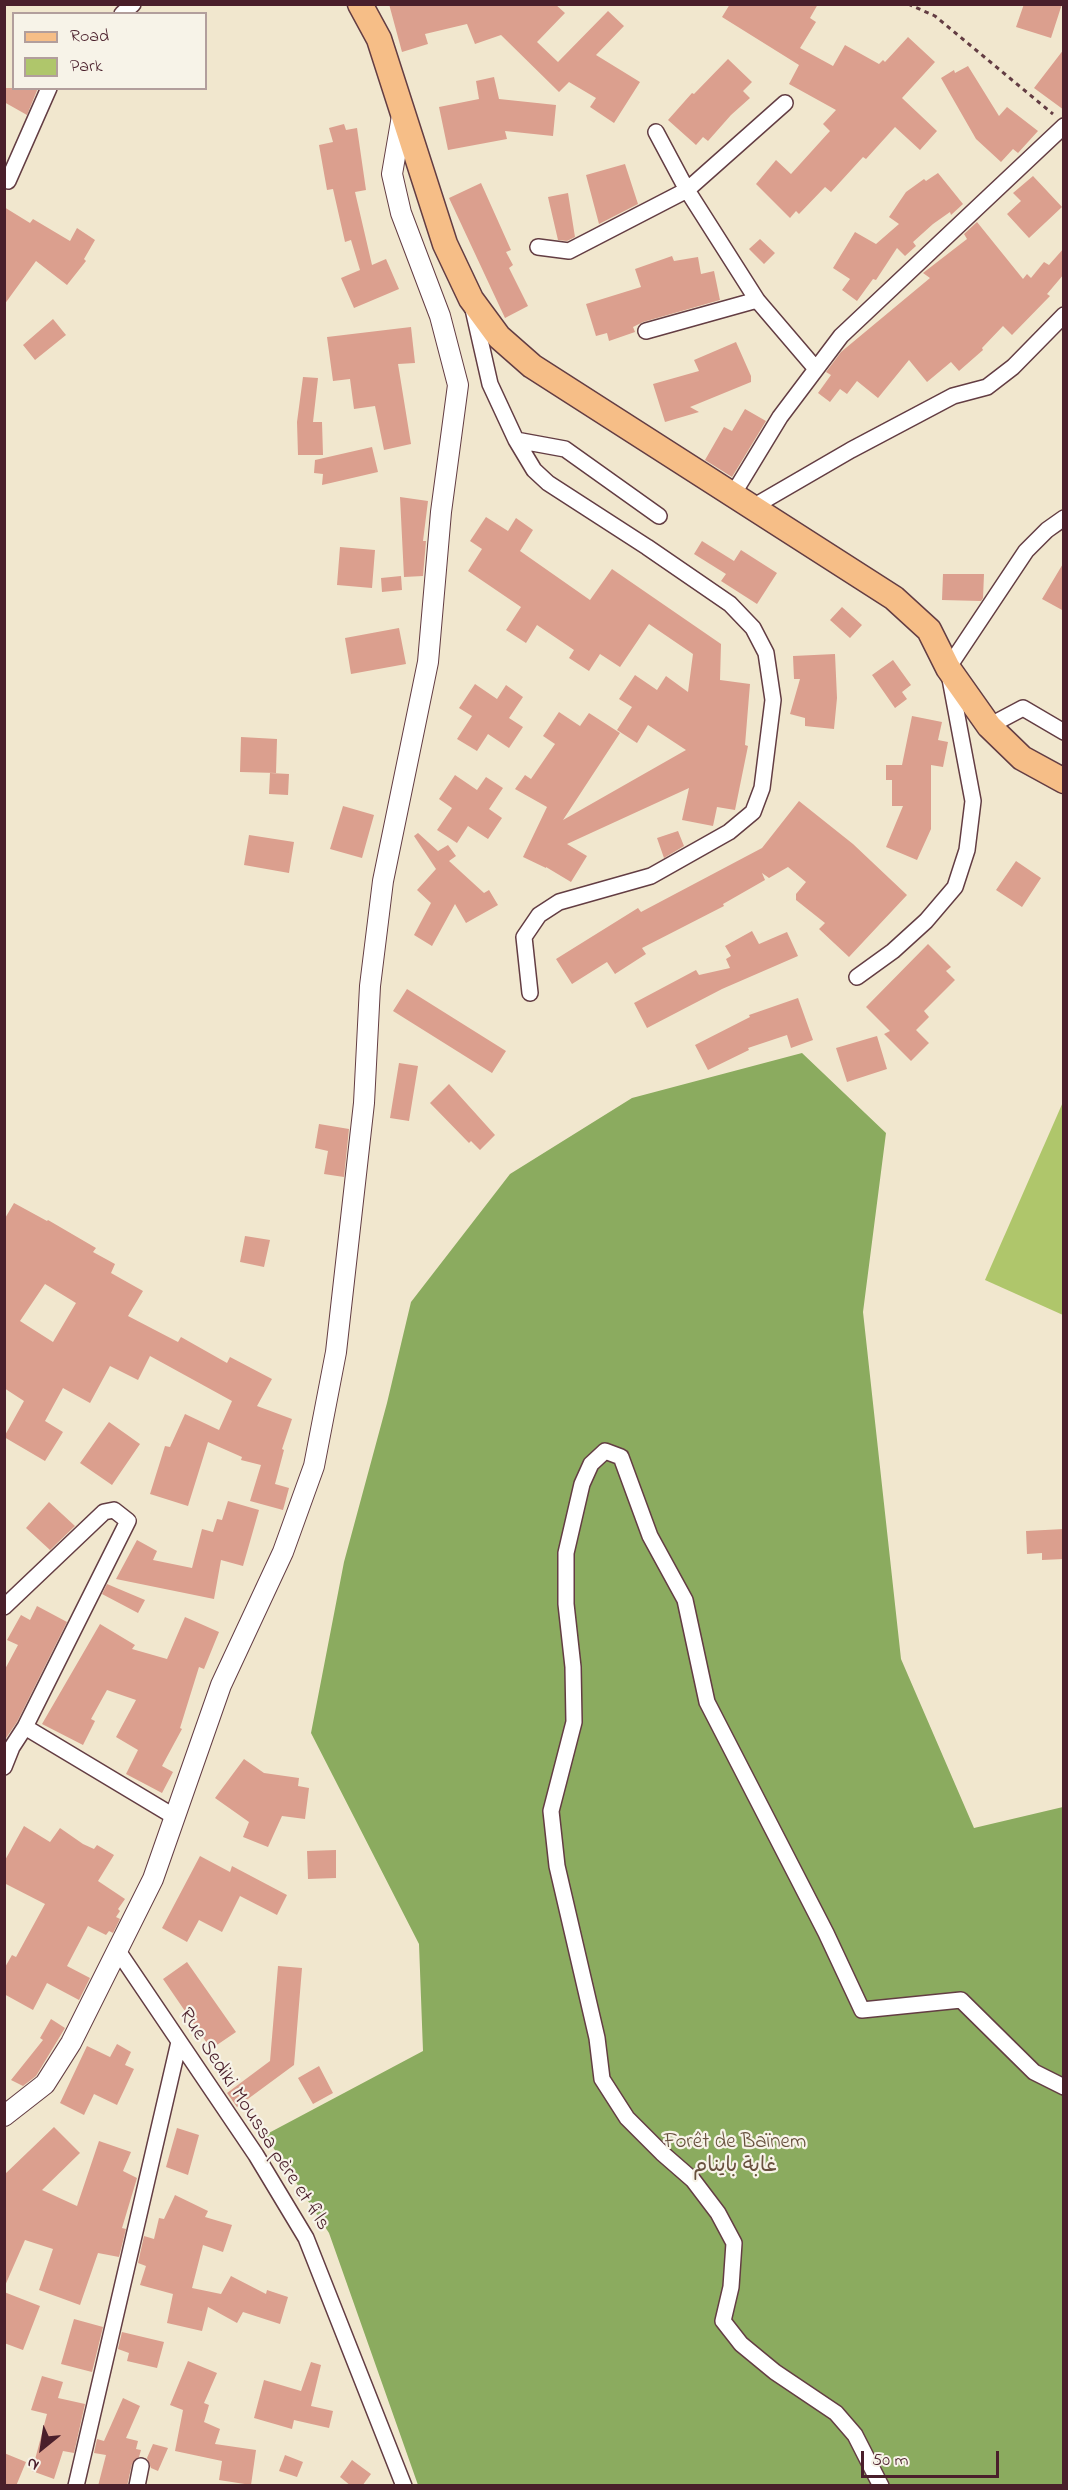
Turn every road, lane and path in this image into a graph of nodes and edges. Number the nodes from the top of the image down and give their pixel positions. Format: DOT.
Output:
graph roads {
  1 [pos="360,4"];
  2 [pos="908,4"];
  3 [pos="48,90"];
  4 [pos="785,103"];
  5 [pos="402,116"];
  6 [pos="1059,121"];
  7 [pos="656,132"];
  8 [pos="8,182"];
  9 [pos="687,190"];
  10 [pos="538,247"];
  11 [pos="471,299"];
  12 [pos="757,300"];
  13 [pos="1064,315"];
  14 [pos="646,331"];
  15 [pos="816,369"];
  16 [pos="516,440"];
  17 [pos="741,502"];
  18 [pos="659,516"];
  19 [pos="1064,518"];
  20 [pos="948,668"];
  21 [pos="989,726"];
  22 [pos="1064,732"];
  23 [pos="1064,781"];
  24 [pos="857,977"];
  25 [pos="530,993"];
  26 [pos="4,1607"];
  27 [pos="25,1727"];
  28 [pos="4,1767"];
  29 [pos="175,1817"];
  30 [pos="118,1951"];
  31 [pos="179,2042"];
  32 [pos="1064,2087"];
  33 [pos="4,2116"];
  34 [pos="141,2466"];
  35 [pos="76,2486"];
  36 [pos="137,2486"];
  37 [pos="404,2486"];
  38 [pos="881,2486"];
  1 -- 5 [label="main road"];
  2 -- 6 [label="path"];
  3 -- 8 [label="street"];
  4 -- 9 [label="street"];
  5 -- 11 [label="main road"];
  5 -- 29 [label="street"];
  6 -- 15 [label="street"];
  7 -- 9 [label="street"];
  9 -- 10 [label="street"];
  9 -- 12 [label="street"];
  11 -- 16 [label="street"];
  11 -- 17 [label="main road"];
  12 -- 14 [label="street"];
  12 -- 15 [label="street"];
  13 -- 17 [label="street"];
  15 -- 17 [label="street"];
  16 -- 18 [label="street"];
  16 -- 25 [label="street"];
  17 -- 20 [label="main road"];
  19 -- 20 [label="street"];
  20 -- 21 [label="main road"];
  20 -- 24 [label="street"];
  21 -- 22 [label="street"];
  21 -- 23 [label="main road"];
  26 -- 27 [label="street"];
  27 -- 28 [label="street"];
  27 -- 29 [label="street"];
  29 -- 30 [label="street"];
  30 -- 31 [label="street, Rue Sediki Moussa père et fils"];
  30 -- 33 [label="street"];
  31 -- 35 [label="street"];
  31 -- 37 [label="street, Rue Sediki Moussa père et fils"];
  32 -- 38 [label="street"];
  34 -- 36 [label="street"];
}
